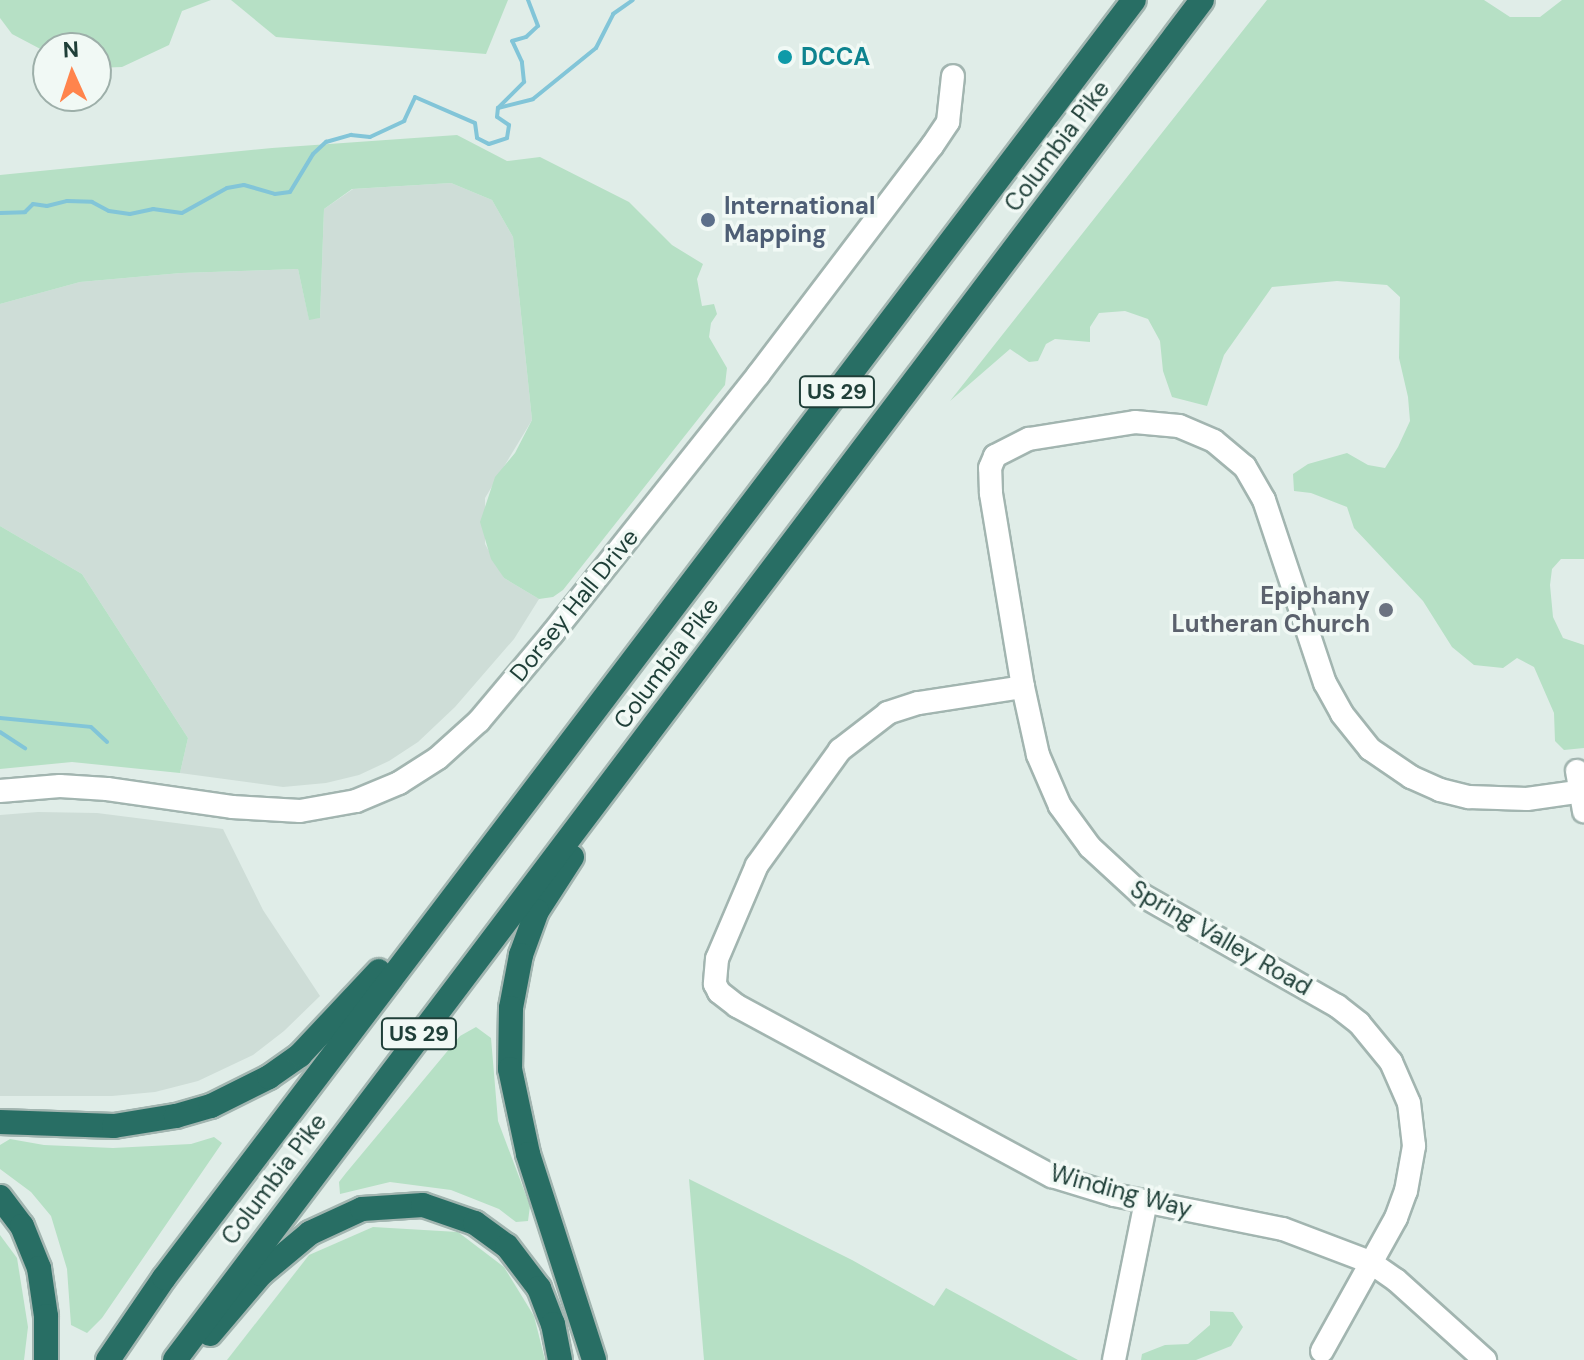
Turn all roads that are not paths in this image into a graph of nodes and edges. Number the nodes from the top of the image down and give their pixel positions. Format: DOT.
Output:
graph roads {
  1 [pos="1134,0"];
  2 [pos="1202,0"];
  3 [pos="953,76"];
  4 [pos="1023,687"];
  5 [pos="665,711"];
  6 [pos="539,784"];
  7 [pos="0,791"];
  8 [pos="1581,791"];
  9 [pos="0,1122"];
  10 [pos="0,1197"];
  11 [pos="1146,1202"];
  12 [pos="1370,1262"];
  13 [pos="1322,1351"];
  14 [pos="46,1360"];
  15 [pos="108,1360"];
  16 [pos="175,1360"];
  17 [pos="187,1360"];
  18 [pos="560,1360"];
  19 [pos="594,1360"];
  20 [pos="1114,1360"];
  21 [pos="1485,1360"];
  1 -- 6 [label="highway, Columbia Pike / US 29"];
  2 -- 5 [label="highway, Columbia Pike / US 29"];
  3 -- 7 [label="street, Dorsey Hall Drive"];
  4 -- 8 [label="street, Spring Valley Road"];
  4 -- 11 [label="street, Winding Way"];
  4 -- 12 [label="street, Spring Valley Road"];
  5 -- 16 [label="highway, Columbia Pike / US 29"];
  5 -- 19 [label="highway"];
  6 -- 9 [label="highway"];
  6 -- 15 [label="highway, Columbia Pike / US 29"];
  10 -- 14 [label="highway"];
  11 -- 12 [label="street, Winding Way"];
  11 -- 20 [label="street"];
  12 -- 13 [label="street, Spring Valley Road"];
  12 -- 21 [label="street, Winding Way"];
  17 -- 18 [label="highway"];
}
